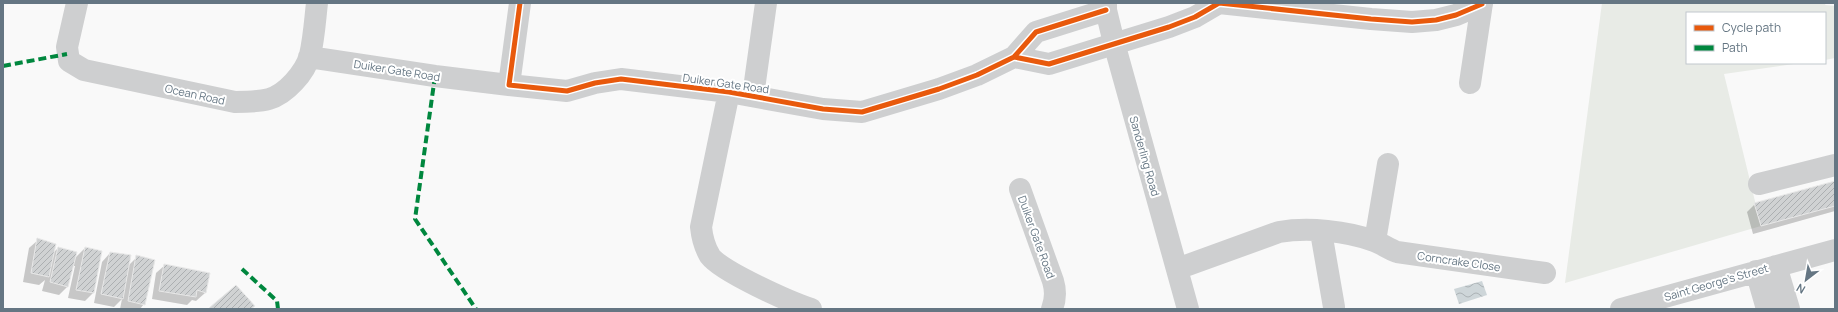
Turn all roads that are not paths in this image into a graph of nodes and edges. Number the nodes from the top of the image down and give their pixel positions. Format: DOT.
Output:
graph roads {
  1 [pos="77,3"];
  2 [pos="317,3"];
  3 [pos="520,3"];
  4 [pos="766,3"];
  5 [pos="1219,3"];
  6 [pos="1482,4"];
  7 [pos="1106,6"];
  8 [pos="1114,44"];
  9 [pos="309,57"];
  10 [pos="1014,57"];
  11 [pos="1470,83"];
  12 [pos="509,85"];
  13 [pos="729,92"];
  14 [pos="753,96"];
  15 [pos="1388,164"];
  16 [pos="1835,165"];
  17 [pos="1759,184"];
  18 [pos="1020,189"];
  19 [pos="1321,232"];
  20 [pos="1376,241"];
  21 [pos="1835,250"];
  22 [pos="1177,268"];
  23 [pos="1766,269"];
  24 [pos="1546,273"];
  25 [pos="1334,307"];
  26 [pos="811,309"];
  27 [pos="1052,309"];
  28 [pos="1188,309"];
  29 [pos="1621,309"];
  30 [pos="1767,309"];
  31 [pos="1789,309"];
  1 -- 9 [label="street, Ocean Road"];
  2 -- 9 [label="street, Ocean Road"];
  3 -- 12 [label="street"];
  4 -- 14 [label="street, Duiker Gate Road"];
  5 -- 6 [label="street"];
  5 -- 8 [label="street"];
  6 -- 11 [label="street"];
  7 -- 8 [label="street, Sanderling Road"];
  7 -- 10 [label="street, Duiker Gate Road"];
  8 -- 10 [label="street"];
  8 -- 22 [label="street, Sanderling Road"];
  9 -- 12 [label="street, Duiker Gate Road"];
  10 -- 14 [label="street, Duiker Gate Road"];
  12 -- 13 [label="street, Duiker Gate Road"];
  13 -- 14 [label="street, Duiker Gate Road"];
  13 -- 26 [label="street, Duiker Gate Road"];
  15 -- 20 [label="street"];
  16 -- 17 [label="street"];
  18 -- 27 [label="street, Duiker Gate Road"];
  19 -- 20 [label="street, Corncrake Close"];
  19 -- 22 [label="street, Corncrake Close"];
  19 -- 25 [label="street"];
  20 -- 24 [label="street, Corncrake Close"];
  21 -- 23 [label="street, Saint George's Street"];
  22 -- 28 [label="street, Sanderling Road"];
  23 -- 29 [label="street, Saint George's Street"];
  23 -- 30 [label="street"];
  23 -- 31 [label="street"];
}
